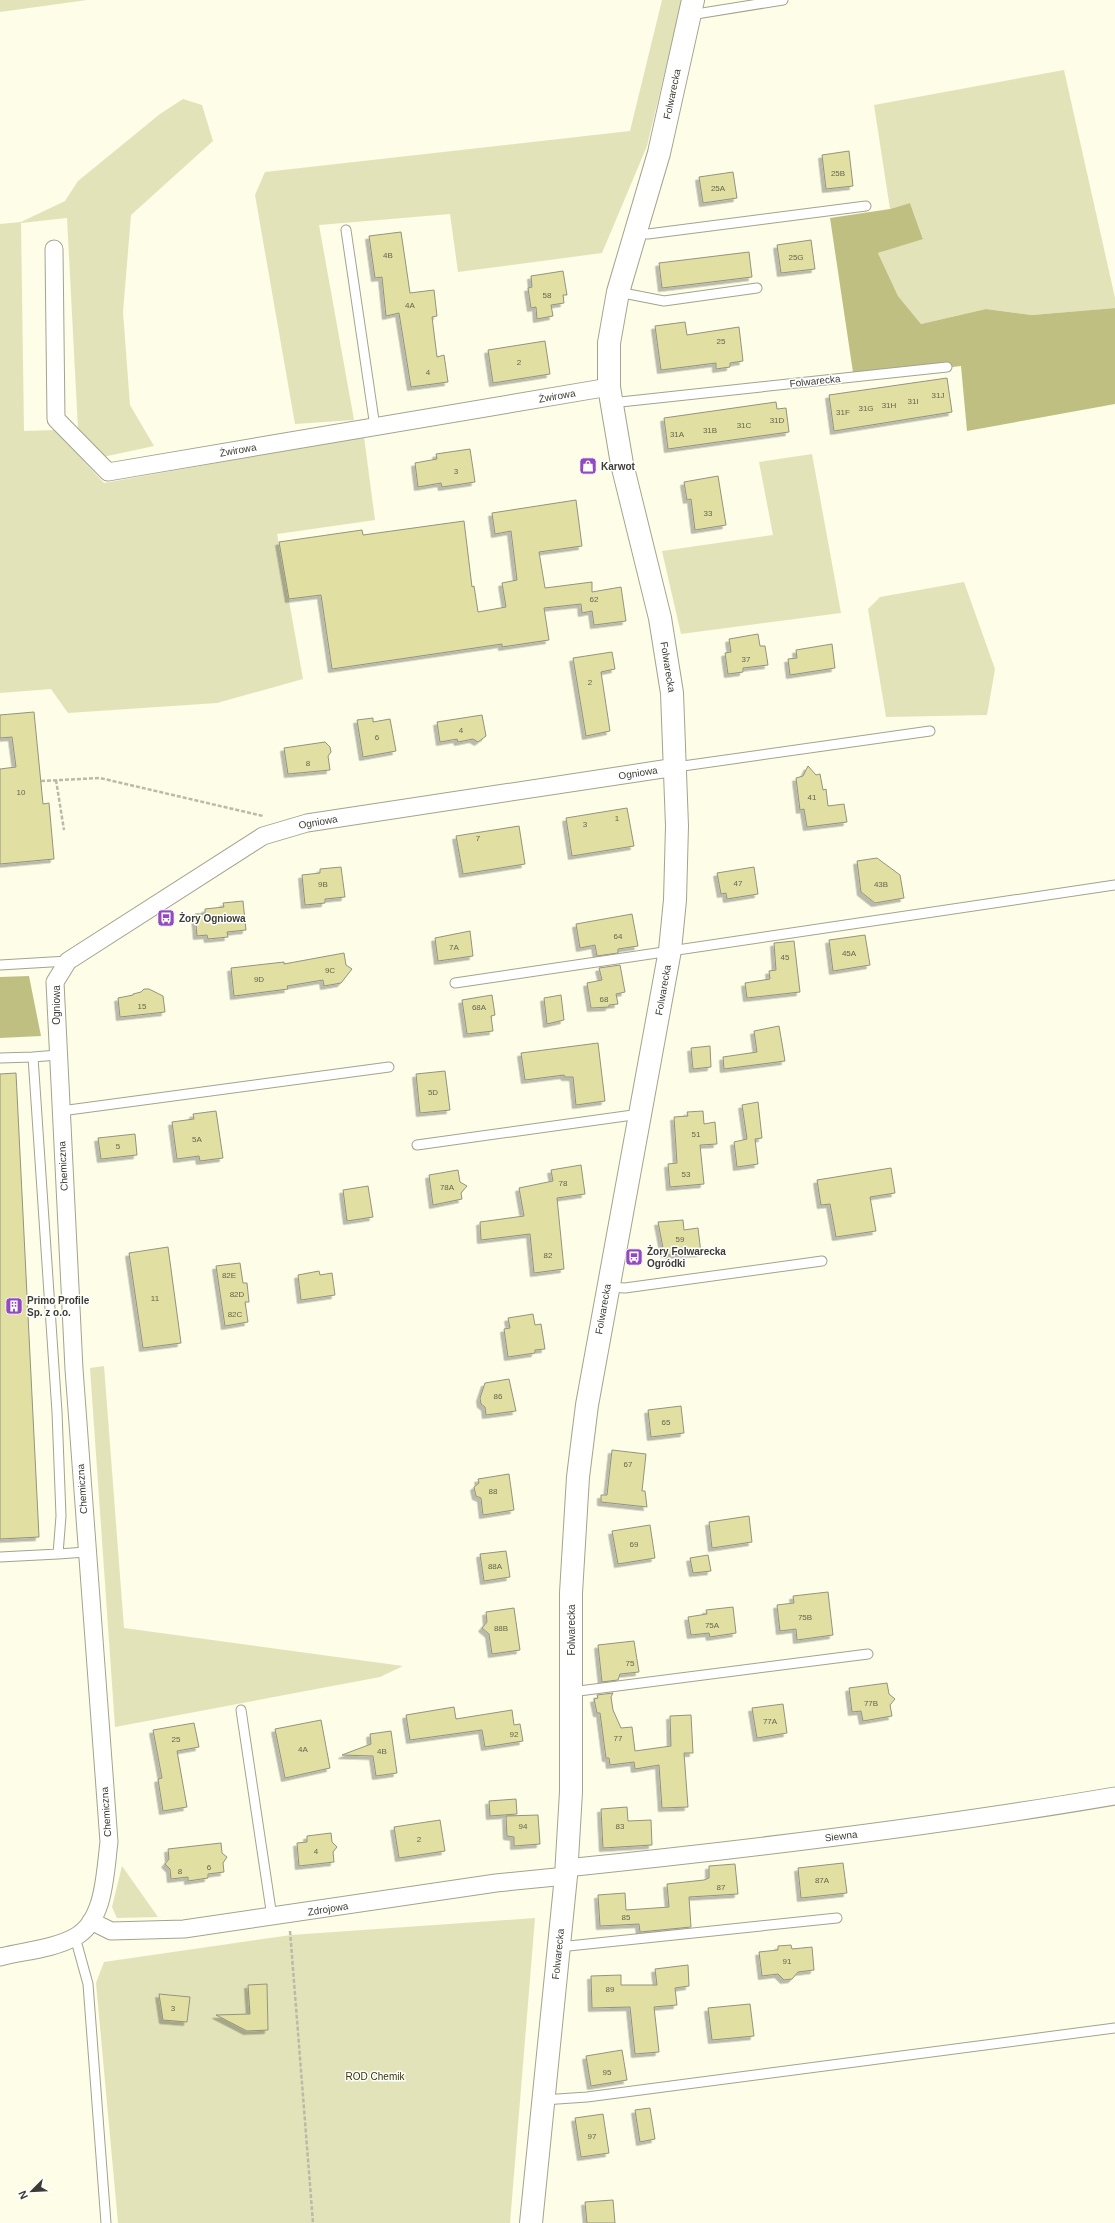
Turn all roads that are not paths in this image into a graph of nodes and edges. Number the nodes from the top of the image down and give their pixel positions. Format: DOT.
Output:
graph roads {
  1 [pos="783,0"];
  2 [pos="691,7"];
  3 [pos="866,206"];
  4 [pos="346,230"];
  5 [pos="636,233"];
  6 [pos="54,249"];
  7 [pos="757,288"];
  8 [pos="618,292"];
  9 [pos="947,367"];
  10 [pos="610,395"];
  11 [pos="375,427"];
  12 [pos="930,731"];
  13 [pos="676,768"];
  14 [pos="1115,884"];
  15 [pos="670,950"];
  16 [pos="68,961"];
  17 [pos="0,965"];
  18 [pos="455,983"];
  19 [pos="56,1032"];
  20 [pos="58,1055"];
  21 [pos="33,1057"];
  22 [pos="0,1058"];
  23 [pos="390,1067"];
  24 [pos="61,1111"];
  25 [pos="640,1114"];
  26 [pos="417,1145"];
  27 [pos="822,1261"];
  28 [pos="607,1287"];
  29 [pos="86,1552"];
  30 [pos="58,1554"];
  31 [pos="0,1557"];
  32 [pos="868,1654"];
  33 [pos="571,1692"];
  34 [pos="242,1710"];
  35 [pos="1115,1796"];
  36 [pos="566,1872"];
  37 [pos="280,1916"];
  38 [pos="837,1918"];
  39 [pos="91,1921"];
  40 [pos="75,1937"];
  41 [pos="559,1947"];
  42 [pos="0,1957"];
  43 [pos="1115,2028"];
  44 [pos="544,2100"];
  45 [pos="106,2223"];
  46 [pos="531,2223"];
  1 -- 2 [label="lane"];
  2 -- 5 [label="street, Folwarecka"];
  3 -- 5 [label="lane"];
  4 -- 11 [label="lane"];
  5 -- 8 [label="street, Folwarecka"];
  6 -- 11 [label="street, Żwirowa"];
  7 -- 8 [label="lane"];
  8 -- 10 [label="street, Folwarecka"];
  9 -- 10 [label="lane, Folwarecka"];
  10 -- 11 [label="street, Żwirowa"];
  10 -- 13 [label="street, Folwarecka"];
  12 -- 13 [label="lane"];
  13 -- 15 [label="street, Folwarecka"];
  13 -- 16 [label="street, Ogniowa"];
  14 -- 15 [label="lane"];
  15 -- 18 [label="lane"];
  15 -- 25 [label="street, Folwarecka"];
  16 -- 17 [label="lane"];
  16 -- 19 [label="street, Ogniowa"];
  19 -- 20 [label="street, Chemiczna"];
  20 -- 21 [label="lane"];
  20 -- 24 [label="street, Chemiczna"];
  21 -- 22 [label="lane"];
  21 -- 30 [label="lane"];
  23 -- 24 [label="lane"];
  24 -- 29 [label="street, Chemiczna"];
  25 -- 26 [label="lane"];
  25 -- 28 [label="street, Folwarecka"];
  27 -- 28 [label="lane"];
  28 -- 33 [label="street, Folwarecka"];
  29 -- 30 [label="lane"];
  29 -- 39 [label="street, Chemiczna"];
  30 -- 31 [label="lane"];
  32 -- 33 [label="lane"];
  33 -- 36 [label="street, Folwarecka"];
  34 -- 37 [label="lane"];
  35 -- 36 [label="street, Siewna"];
  36 -- 37 [label="street, Zdrojowa"];
  36 -- 41 [label="street, Folwarecka"];
  37 -- 39 [label="street, Zdrojowa"];
  38 -- 41 [label="lane"];
  39 -- 40 [label="street, Chemiczna"];
  40 -- 42 [label="street"];
  40 -- 45 [label="lane"];
  41 -- 44 [label="street, Folwarecka"];
  43 -- 44 [label="lane"];
  44 -- 46 [label="street, Folwarecka"];
}
